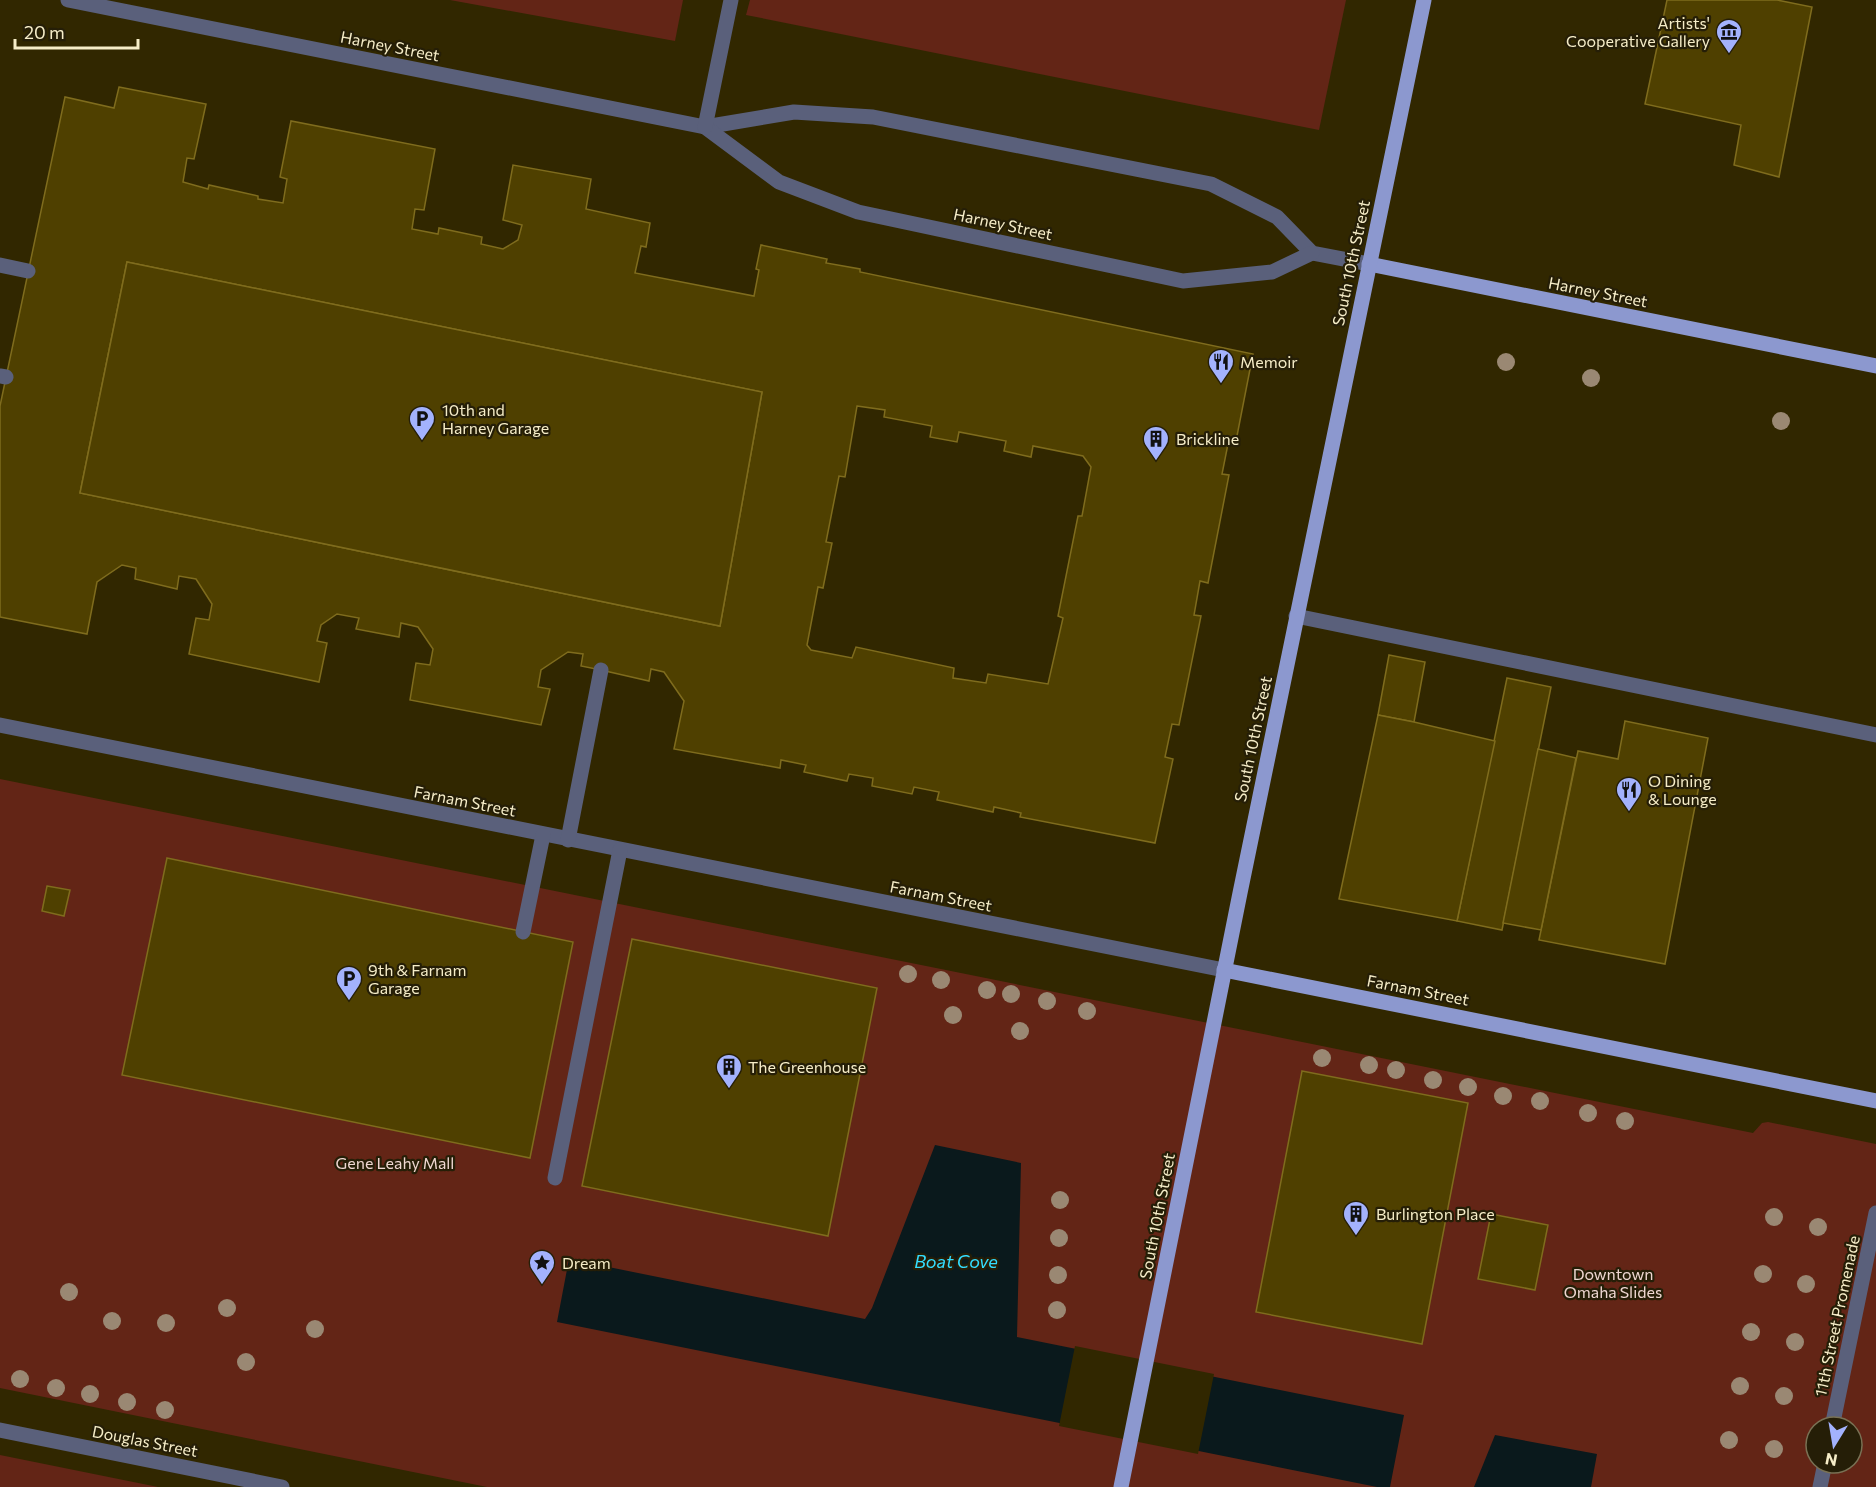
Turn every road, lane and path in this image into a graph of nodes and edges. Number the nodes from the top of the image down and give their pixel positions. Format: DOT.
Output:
graph roads {
  1 [pos="68,0"];
  2 [pos="731,0"];
  3 [pos="1424,0"];
  4 [pos="705,127"];
  5 [pos="1312,253"];
  6 [pos="1369,264"];
  7 [pos="0,266"];
  8 [pos="28,271"];
  9 [pos="1876,366"];
  10 [pos="1296,616"];
  11 [pos="600,670"];
  12 [pos="0,725"];
  13 [pos="1876,735"];
  14 [pos="543,835"];
  15 [pos="568,840"];
  16 [pos="620,850"];
  17 [pos="524,932"];
  18 [pos="1224,970"];
  19 [pos="1876,1101"];
  20 [pos="555,1178"];
  21 [pos="1876,1213"];
  22 [pos="1834,1415"];
  23 [pos="0,1430"];
  24 [pos="282,1487"];
  25 [pos="1121,1487"];
  1 -- 4 [label="street, Harney Street"];
  2 -- 4 [label="street"];
  3 -- 6 [label="main road, South 10th Street"];
  4 -- 5 [label="street, Harney Street"];
  4 -- 5 [label="street, Harney Street"];
  5 -- 6 [label="street, Harney Street"];
  6 -- 9 [label="main road, Harney Street"];
  6 -- 10 [label="main road, South 10th Street"];
  7 -- 8 [label="street"];
  10 -- 13 [label="street"];
  10 -- 18 [label="main road, South 10th Street"];
  11 -- 15 [label="street"];
  12 -- 14 [label="street, Farnam Street"];
  14 -- 15 [label="street, Farnam Street"];
  14 -- 17 [label="street"];
  15 -- 16 [label="street, Farnam Street"];
  16 -- 18 [label="street, Farnam Street"];
  16 -- 20 [label="street"];
  18 -- 19 [label="main road, Farnam Street"];
  18 -- 25 [label="main road, South 10th Street"];
  21 -- 22 [label="street, 11th Street Promenade"];
  23 -- 24 [label="street, Douglas Street"];
}
